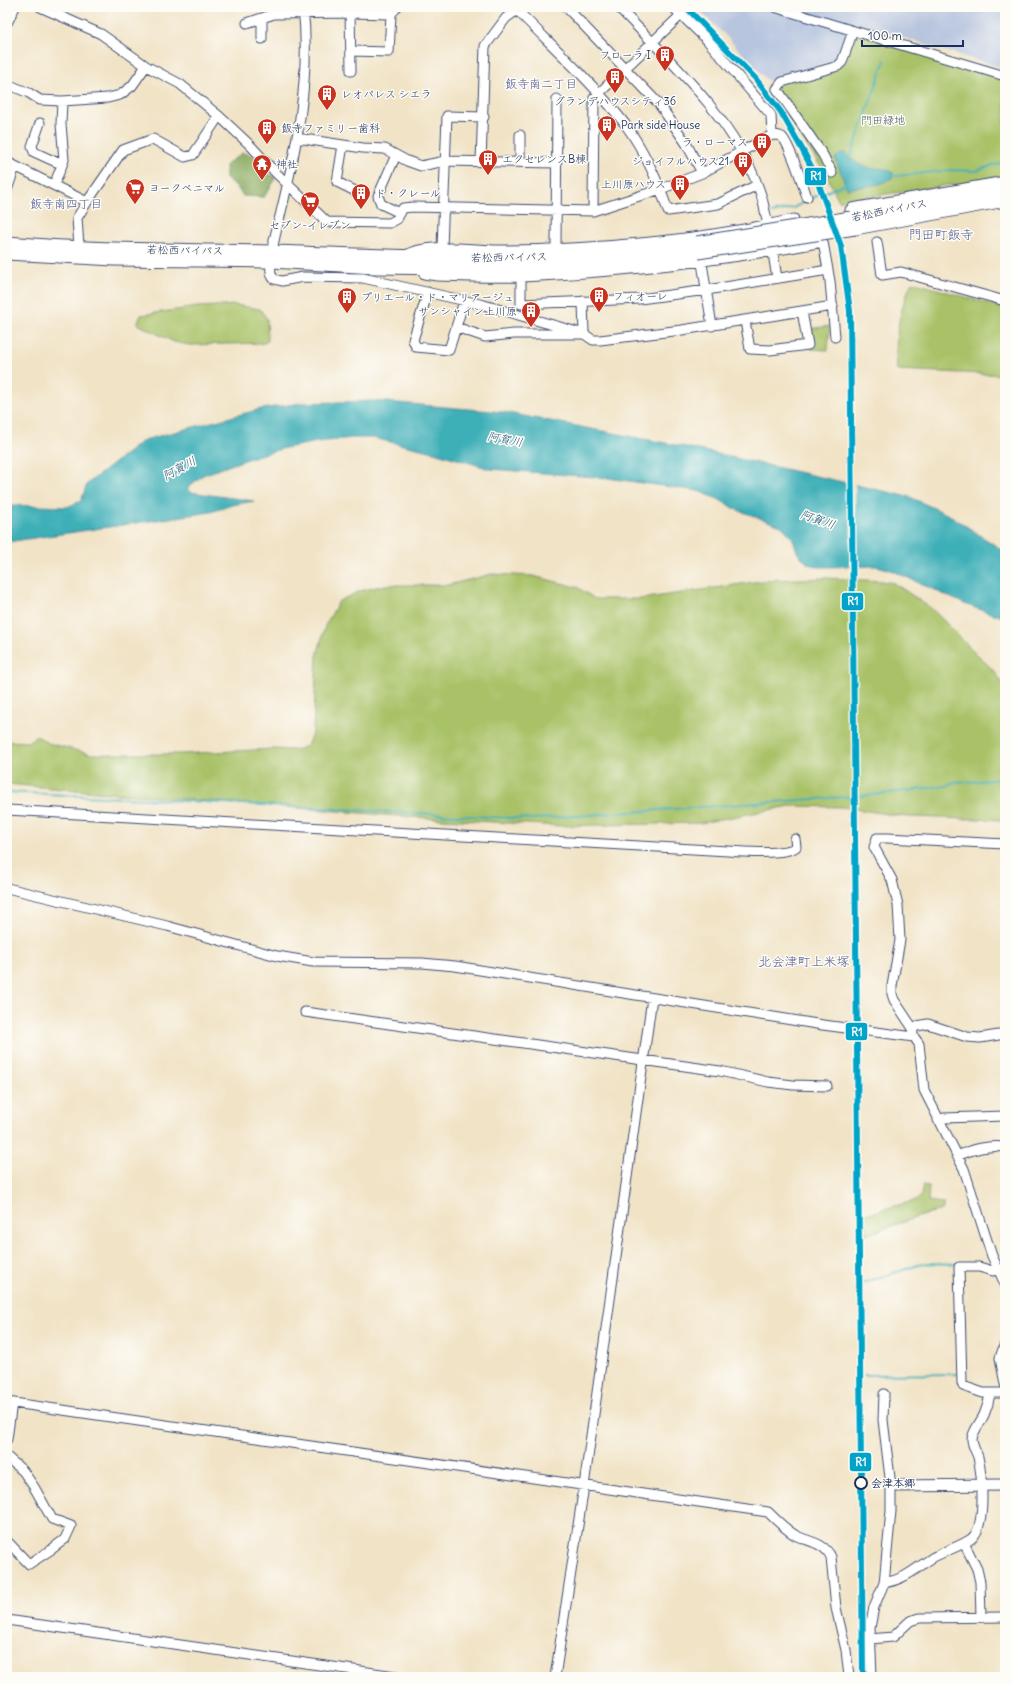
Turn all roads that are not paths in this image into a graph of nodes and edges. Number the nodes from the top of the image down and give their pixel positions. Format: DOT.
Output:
graph roads {
  1 [pos="15,7"];
  2 [pos="40,7"];
  3 [pos="528,7"];
  4 [pos="566,7"];
  5 [pos="618,7"];
  6 [pos="673,7"];
  7 [pos="774,7"];
  8 [pos="303,10"];
  9 [pos="350,10"];
  10 [pos="517,10"];
  11 [pos="394,11"];
  12 [pos="681,15"];
  13 [pos="262,18"];
  14 [pos="7,23"];
  15 [pos="247,23"];
  16 [pos="853,31"];
  17 [pos="262,39"];
  18 [pos="651,42"];
  19 [pos="351,51"];
  20 [pos="146,66"];
  21 [pos="625,67"];
  22 [pos="351,71"];
  23 [pos="1005,76"];
  24 [pos="7,84"];
  25 [pos="598,93"];
  26 [pos="557,99"];
  27 [pos="62,101"];
  28 [pos="219,116"];
  29 [pos="484,117"];
  30 [pos="40,123"];
  31 [pos="772,135"];
  32 [pos="520,136"];
  33 [pos="297,138"];
  34 [pos="343,145"];
  35 [pos="742,152"];
  36 [pos="396,155"];
  37 [pos="64,160"];
  38 [pos="445,161"];
  39 [pos="481,162"];
  40 [pos="520,162"];
  41 [pos="556,163"];
  42 [pos="11,165"];
  43 [pos="830,167"];
  44 [pos="702,173"];
  45 [pos="1005,181"];
  46 [pos="288,184"];
  47 [pos="54,185"];
  48 [pos="757,185"];
  49 [pos="1005,188"];
  50 [pos="661,189"];
  51 [pos="7,190"];
  52 [pos="357,192"];
  53 [pos="807,197"];
  54 [pos="1005,200"];
  55 [pos="87,202"];
  56 [pos="1005,205"];
  57 [pos="444,208"];
  58 [pos="555,211"];
  59 [pos="593,211"];
  60 [pos="400,213"];
  61 [pos="794,219"];
  62 [pos="853,223"];
  63 [pos="768,224"];
  64 [pos="877,242"];
  65 [pos="7,243"];
  66 [pos="556,246"];
  67 [pos="79,247"];
  68 [pos="442,248"];
  69 [pos="703,251"];
  70 [pos="773,252"];
  71 [pos="7,253"];
  72 [pos="272,257"];
  73 [pos="404,257"];
  74 [pos="422,266"];
  75 [pos="828,270"];
  76 [pos="521,277"];
  77 [pos="777,278"];
  78 [pos="707,290"];
  79 [pos="428,292"];
  80 [pos="464,301"];
  81 [pos="583,301"];
  82 [pos="1005,301"];
  83 [pos="521,304"];
  84 [pos="833,306"];
  85 [pos="802,311"];
  86 [pos="519,315"];
  87 [pos="745,321"];
  88 [pos="712,326"];
  89 [pos="456,327"];
  90 [pos="584,334"];
  91 [pos="835,337"];
  92 [pos="7,810"];
  93 [pos="795,839"];
  94 [pos="1005,844"];
  95 [pos="7,888"];
  96 [pos="652,998"];
  97 [pos="305,1012"];
  98 [pos="913,1032"];
  99 [pos="1005,1034"];
  100 [pos="643,1060"];
  101 [pos="827,1086"];
  102 [pos="1005,1116"];
  103 [pos="938,1120"];
  104 [pos="1005,1147"];
  105 [pos="957,1156"];
  106 [pos="1002,1269"];
  107 [pos="1005,1284"];
  108 [pos="1004,1346"];
  109 [pos="1005,1384"];
  110 [pos="1005,1393"];
  111 [pos="884,1394"];
  112 [pos="990,1394"];
  113 [pos="10,1402"];
  114 [pos="7,1439"];
  115 [pos="7,1457"];
  116 [pos="982,1485"];
  117 [pos="1005,1485"];
  118 [pos="584,1486"];
  119 [pos="891,1486"];
  120 [pos="7,1541"];
  121 [pos="964,1543"];
  122 [pos="884,1583"];
  123 [pos="981,1617"];
  124 [pos="1005,1617"];
  125 [pos="7,1620"];
  126 [pos="870,1639"];
  127 [pos="402,1677"];
  128 [pos="555,1677"];
  129 [pos="849,1677"];
  130 [pos="872,1677"];
  1 -- 14 [label="street"];
  2 -- 20 [label="street"];
  3 -- 10 [label="street"];
  4 -- 21 [label="street"];
  5 -- 18 [label="street"];
  6 -- 12 [label="street"];
  7 -- 16 [label="street"];
  8 -- 9 [label="street"];
  8 -- 13 [label="street"];
  8 -- 33 [label="street"];
  9 -- 11 [label="street"];
  9 -- 19 [label="street"];
  10 -- 25 [label="street"];
  10 -- 29 [label="street"];
  11 -- 19 [label="street"];
  12 -- 18 [label="street"];
  12 -- 31 [label="street"];
  13 -- 15 [label="street"];
  13 -- 17 [label="street"];
  16 -- 23 [label="street"];
  16 -- 43 [label="street"];
  18 -- 21 [label="street"];
  18 -- 35 [label="street"];
  19 -- 22 [label="street"];
  20 -- 27 [label="street"];
  20 -- 28 [label="street"];
  21 -- 25 [label="street"];
  21 -- 44 [label="street"];
  24 -- 27 [label="street"];
  25 -- 50 [label="street"];
  25 -- 59 [label="street"];
  26 -- 41 [label="street"];
  27 -- 37 [label="street"];
  28 -- 46 [label="street"];
  28 -- 55 [label="street"];
  29 -- 38 [label="street"];
  29 -- 39 [label="street"];
  30 -- 37 [label="street"];
  31 -- 35 [label="street"];
  31 -- 53 [label="street"];
  32 -- 40 [label="street"];
  33 -- 34 [label="street"];
  33 -- 46 [label="street"];
  34 -- 36 [label="street"];
  34 -- 52 [label="street"];
  35 -- 44 [label="street"];
  35 -- 48 [label="street"];
  36 -- 38 [label="street"];
  36 -- 60 [label="street"];
  37 -- 47 [label="street"];
  38 -- 39 [label="street"];
  38 -- 57 [label="street"];
  39 -- 40 [label="street"];
  40 -- 41 [label="street"];
  41 -- 58 [label="street"];
  42 -- 47 [label="street"];
  42 -- 51 [label="street"];
  44 -- 50 [label="street"];
  45 -- 56 [label="street"];
  46 -- 60 [label="street"];
  46 -- 72 [label="street"];
  47 -- 55 [label="street"];
  48 -- 50 [label="street"];
  48 -- 63 [label="street"];
  49 -- 62 [label="highway, 若松西バイパス"];
  50 -- 59 [label="street"];
  54 -- 62 [label="highway, 若松西バイパス"];
  55 -- 67 [label="street"];
  57 -- 58 [label="street"];
  57 -- 60 [label="street"];
  57 -- 68 [label="street"];
  58 -- 59 [label="street"];
  58 -- 66 [label="street"];
  61 -- 63 [label="street"];
  62 -- 69 [label="highway, 若松西バイパス, bridge"];
  63 -- 69 [label="street"];
  63 -- 70 [label="street"];
  64 -- 82 [label="street"];
  65 -- 67 [label="highway, 若松西バイパス"];
  67 -- 72 [label="highway, 若松西バイパス"];
  68 -- 69 [label="street"];
  68 -- 73 [label="street"];
  69 -- 70 [label="street"];
  69 -- 73 [label="highway, 若松西バイパス"];
  69 -- 74 [label="highway, 若松西バイパス"];
  69 -- 76 [label="street"];
  69 -- 78 [label="street"];
  70 -- 75 [label="street"];
  70 -- 77 [label="street"];
  71 -- 72 [label="highway, 若松西バイパス"];
  72 -- 73 [label="highway, 若松西バイパス"];
  72 -- 74 [label="highway, 若松西バイパス"];
  72 -- 79 [label="street"];
  74 -- 76 [label="street"];
  75 -- 77 [label="street"];
  75 -- 84 [label="street"];
  76 -- 83 [label="street"];
  77 -- 78 [label="street"];
  78 -- 81 [label="street"];
  78 -- 88 [label="street"];
  79 -- 80 [label="street"];
  79 -- 89 [label="street"];
  80 -- 86 [label="street"];
  80 -- 89 [label="street"];
  81 -- 83 [label="street"];
  81 -- 90 [label="street"];
  83 -- 86 [label="street"];
  84 -- 85 [label="street"];
  84 -- 91 [label="street"];
  85 -- 87 [label="street"];
  85 -- 87 [label="street"];
  86 -- 90 [label="street"];
  87 -- 88 [label="street"];
  88 -- 90 [label="street"];
  89 -- 90 [label="street"];
  92 -- 93 [label="street"];
  94 -- 98 [label="street"];
  95 -- 96 [label="street"];
  96 -- 98 [label="street"];
  96 -- 100 [label="street"];
  97 -- 100 [label="street"];
  98 -- 99 [label="street"];
  98 -- 103 [label="street"];
  100 -- 101 [label="street"];
  100 -- 118 [label="street"];
  102 -- 103 [label="street"];
  103 -- 105 [label="street"];
  104 -- 105 [label="street"];
  105 -- 106 [label="street"];
  106 -- 107 [label="street"];
  106 -- 112 [label="street"];
  108 -- 109 [label="street"];
  110 -- 112 [label="street"];
  111 -- 119 [label="street"];
  112 -- 116 [label="street"];
  113 -- 114 [label="street"];
  113 -- 118 [label="street"];
  115 -- 120 [label="street"];
  116 -- 117 [label="main road"];
  116 -- 119 [label="main road"];
  116 -- 121 [label="street"];
  118 -- 128 [label="street"];
  118 -- 129 [label="street"];
  119 -- 122 [label="street"];
  121 -- 122 [label="street"];
  121 -- 123 [label="street"];
  122 -- 126 [label="street"];
  123 -- 124 [label="street"];
  123 -- 126 [label="street"];
  125 -- 127 [label="street"];
  126 -- 130 [label="street"];
}
